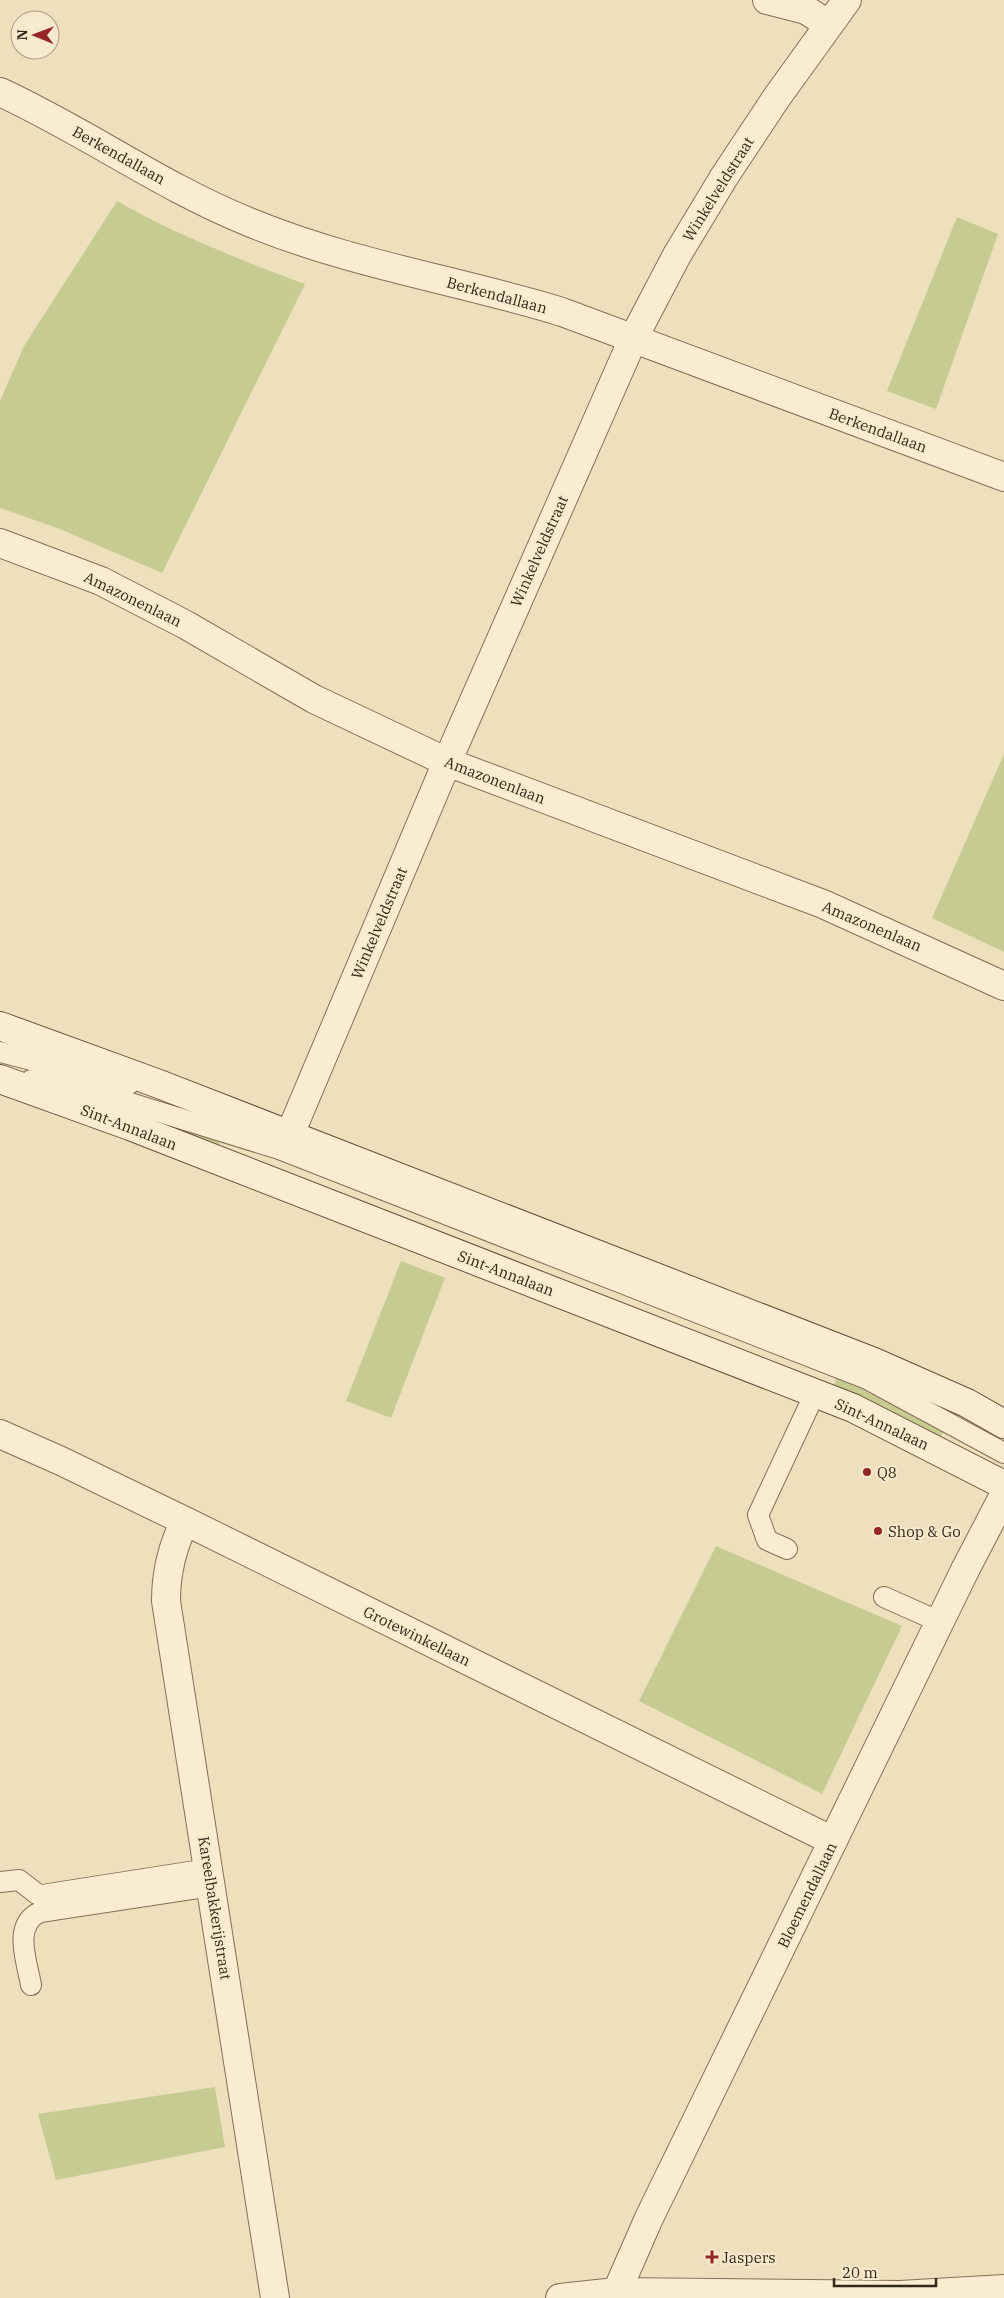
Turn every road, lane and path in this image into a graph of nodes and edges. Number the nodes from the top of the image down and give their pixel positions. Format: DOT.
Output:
graph roads {
  1 [pos="767,0"];
  2 [pos="847,0"];
  3 [pos="828,24"];
  4 [pos="0,92"];
  5 [pos="633,339"];
  6 [pos="1004,477"];
  7 [pos="0,544"];
  8 [pos="447,762"];
  9 [pos="1004,986"];
  10 [pos="0,1026"];
  11 [pos="0,1052"];
  12 [pos="0,1073"];
  13 [pos="0,1079"];
  14 [pos="260,1123"];
  15 [pos="290,1134"];
  16 [pos="815,1394"];
  17 [pos="1004,1424"];
  18 [pos="0,1434"];
  19 [pos="1004,1453"];
  20 [pos="1004,1485"];
  21 [pos="1004,1495"];
  22 [pos="185,1521"];
  23 [pos="787,1549"];
  24 [pos="884,1597"];
  25 [pos="940,1622"];
  26 [pos="833,1841"];
  27 [pos="210,1877"];
  28 [pos="0,1882"];
  29 [pos="31,1985"];
  30 [pos="1004,2289"];
  31 [pos="615,2295"];
  32 [pos="275,2298"];
  33 [pos="560,2298"];
  1 -- 3 [label="street"];
  2 -- 3 [label="street, Winkelveldstraat"];
  3 -- 5 [label="street, Winkelveldstraat"];
  4 -- 5 [label="street, Berkendallaan"];
  5 -- 6 [label="street, Berkendallaan"];
  5 -- 8 [label="street, Winkelveldstraat"];
  7 -- 8 [label="street, Amazonenlaan"];
  8 -- 9 [label="street, Amazonenlaan"];
  8 -- 15 [label="street, Winkelveldstraat"];
  10 -- 14 [label="street"];
  11 -- 14 [label="lane"];
  12 -- 19 [label="lane, Sint-Annalaan"];
  13 -- 16 [label="street, Sint-Annalaan"];
  14 -- 15 [label="street"];
  15 -- 17 [label="street"];
  16 -- 20 [label="street, Sint-Annalaan"];
  16 -- 23 [label="lane"];
  18 -- 22 [label="street, Grotewinkellaan"];
  21 -- 25 [label="street, Bloemendallaan"];
  22 -- 26 [label="street, Grotewinkellaan"];
  22 -- 27 [label="street, Kareelbakkerijstraat"];
  24 -- 25 [label="lane"];
  25 -- 26 [label="street, Bloemendallaan"];
  26 -- 31 [label="street, Bloemendallaan"];
  27 -- 28 [label="lane"];
  27 -- 29 [label="lane"];
  27 -- 32 [label="street, Kareelbakkerijstraat"];
  30 -- 31 [label="street"];
  31 -- 33 [label="street"];
}
